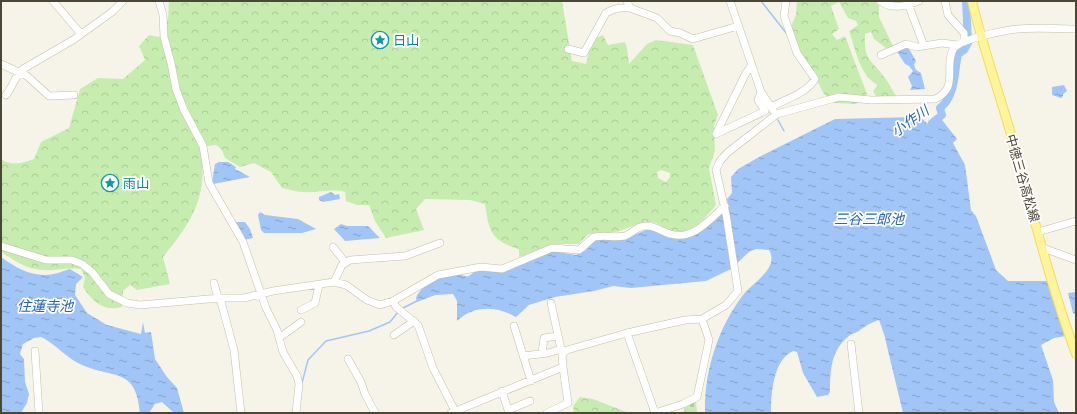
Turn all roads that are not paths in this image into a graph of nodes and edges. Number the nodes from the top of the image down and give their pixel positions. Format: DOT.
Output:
graph roads {
  1 [pos="55,1"];
  2 [pos="159,1"];
  3 [pos="627,1"];
  4 [pos="730,1"];
  5 [pos="786,1"];
  6 [pos="880,1"];
  7 [pos="919,1"];
  8 [pos="945,1"];
  9 [pos="972,1"];
  10 [pos="120,2"];
  11 [pos="908,3"];
  12 [pos="630,8"];
  13 [pos="738,26"];
  14 [pos="1076,29"];
  15 [pos="81,34"];
  16 [pos="980,37"];
  17 [pos="964,42"];
  18 [pos="924,46"];
  19 [pos="568,49"];
  20 [pos="881,55"];
  21 [pos="1,64"];
  22 [pos="751,66"];
  23 [pos="19,72"];
  24 [pos="761,92"];
  25 [pos="6,95"];
  26 [pos="74,95"];
  27 [pos="771,107"];
  28 [pos="777,114"];
  29 [pos="724,206"];
  30 [pos="1076,221"];
  31 [pos="1038,232"];
  32 [pos="440,243"];
  33 [pos="1,246"];
  34 [pos="333,247"];
  35 [pos="1043,248"];
  36 [pos="412,249"];
  37 [pos="391,256"];
  38 [pos="1076,260"];
  39 [pos="345,262"];
  40 [pos="334,282"];
  41 [pos="214,283"];
  42 [pos="319,285"];
  43 [pos="261,294"];
  44 [pos="219,298"];
  45 [pos="551,303"];
  46 [pos="395,304"];
  47 [pos="301,310"];
  48 [pos="702,319"];
  49 [pos="414,321"];
  50 [pos="300,322"];
  51 [pos="514,326"];
  52 [pos="628,333"];
  53 [pos="394,335"];
  54 [pos="558,336"];
  55 [pos="279,338"];
  56 [pos="852,344"];
  57 [pos="562,350"];
  58 [pos="36,351"];
  59 [pos="542,353"];
  60 [pos="1076,354"];
  61 [pos="523,356"];
  62 [pos="348,359"];
  63 [pos="563,367"];
  64 [pos="531,380"];
  65 [pos="502,391"];
  66 [pos="530,401"];
  67 [pos="453,412"];
  68 [pos="508,412"];
  69 [pos="39,413"];
  70 [pos="241,413"];
  71 [pos="296,413"];
  72 [pos="375,413"];
  73 [pos="547,413"];
  74 [pos="859,413"];
  1 -- 15 [label="street"];
  2 -- 43 [label="street"];
  3 -- 12 [label="street"];
  4 -- 13 [label="street"];
  5 -- 27 [label="street"];
  6 -- 11 [label="street"];
  7 -- 11 [label="street"];
  8 -- 17 [label="street"];
  9 -- 16 [label="main road, 中徳三谷高松線"];
  10 -- 15 [label="street"];
  11 -- 18 [label="street"];
  12 -- 13 [label="street"];
  12 -- 19 [label="street"];
  13 -- 22 [label="street"];
  14 -- 16 [label="street"];
  15 -- 23 [label="street"];
  16 -- 17 [label="street"];
  16 -- 31 [label="main road, 中徳三谷高松線"];
  17 -- 18 [label="street"];
  17 -- 28 [label="street"];
  18 -- 20 [label="street"];
  21 -- 23 [label="street"];
  22 -- 24 [label="street"];
  22 -- 24 [label="street"];
  23 -- 25 [label="street"];
  23 -- 26 [label="street"];
  24 -- 27 [label="street"];
  27 -- 28 [label="street"];
  28 -- 29 [label="street"];
  29 -- 46 [label="street"];
  29 -- 48 [label="street"];
  30 -- 31 [label="street"];
  31 -- 35 [label="main road, 中徳三谷高松線"];
  32 -- 37 [label="street"];
  33 -- 44 [label="street"];
  34 -- 39 [label="street"];
  35 -- 38 [label="street"];
  35 -- 60 [label="main road, 中徳三谷高松線"];
  36 -- 37 [label="street"];
  37 -- 39 [label="street"];
  39 -- 40 [label="street"];
  40 -- 42 [label="street"];
  40 -- 46 [label="street"];
  41 -- 44 [label="street"];
  42 -- 43 [label="street"];
  42 -- 47 [label="street"];
  43 -- 44 [label="street"];
  43 -- 55 [label="street"];
  44 -- 70 [label="street"];
  45 -- 54 [label="street"];
  46 -- 49 [label="street"];
  48 -- 52 [label="street"];
  48 -- 52 [label="street"];
  49 -- 53 [label="street"];
  49 -- 67 [label="street"];
  50 -- 55 [label="street"];
  51 -- 61 [label="street"];
  52 -- 57 [label="street"];
  54 -- 57 [label="street"];
  54 -- 59 [label="street"];
  55 -- 71 [label="street"];
  56 -- 74 [label="street"];
  57 -- 59 [label="street"];
  57 -- 63 [label="street"];
  58 -- 69 [label="street"];
  59 -- 61 [label="street"];
  61 -- 64 [label="street"];
  62 -- 72 [label="street"];
  63 -- 64 [label="street"];
  63 -- 73 [label="street"];
  64 -- 65 [label="street"];
  65 -- 67 [label="street"];
  65 -- 68 [label="street"];
  66 -- 68 [label="street"];
}
